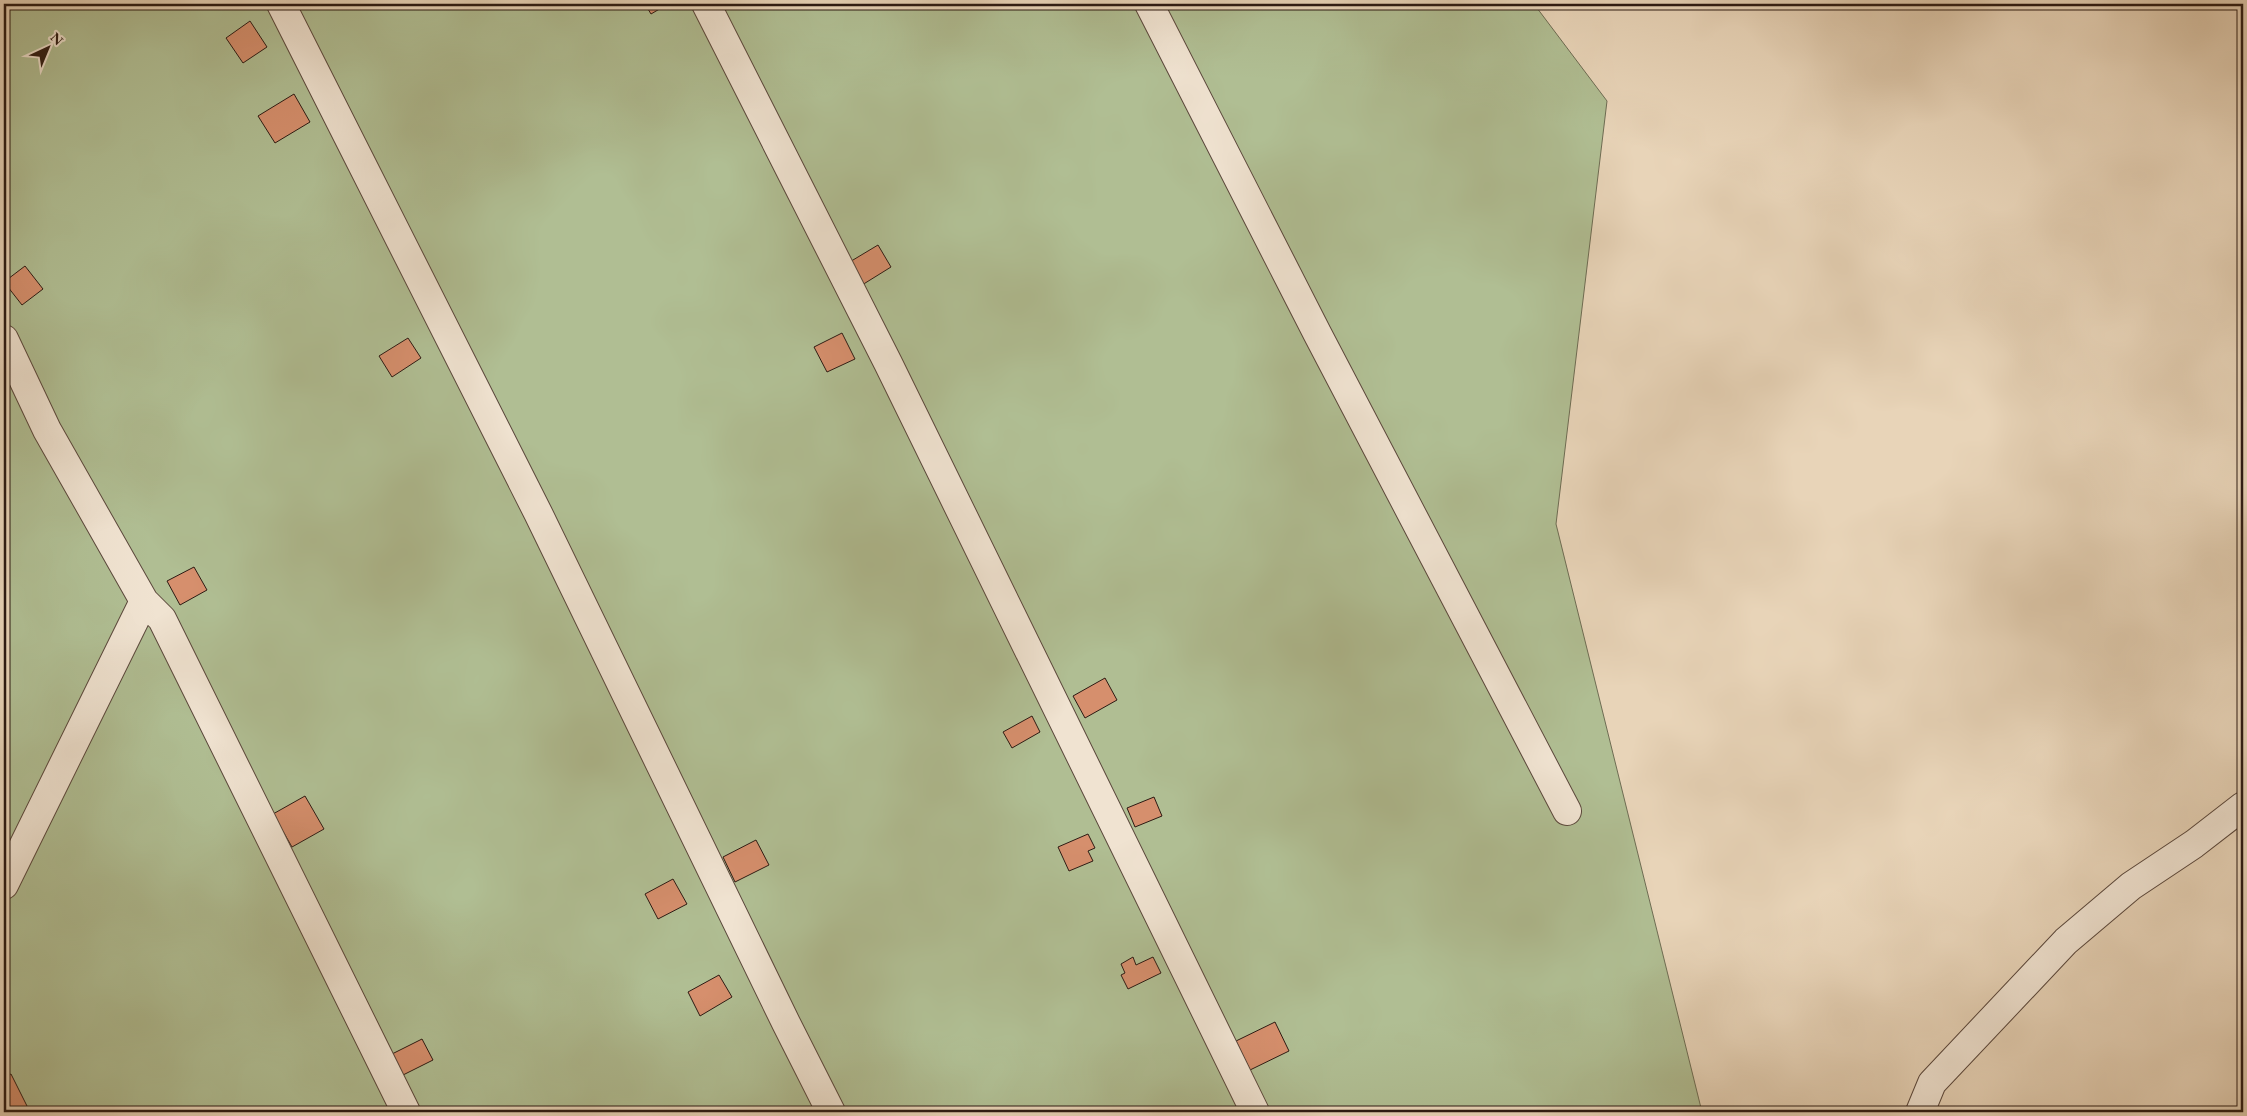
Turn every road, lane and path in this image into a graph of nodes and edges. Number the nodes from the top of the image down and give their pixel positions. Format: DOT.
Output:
graph roads {
  1 [pos="281,4"];
  2 [pos="706,4"];
  3 [pos="1149,4"];
  4 [pos="4,339"];
  5 [pos="144,601"];
  6 [pos="2243,806"];
  7 [pos="1567,811"];
  8 [pos="4,885"];
  9 [pos="406,1112"];
  10 [pos="831,1112"];
  11 [pos="1255,1112"];
  12 [pos="1920,1112"];
  1 -- 10 [label="street"];
  2 -- 11 [label="street"];
  3 -- 7 [label="street"];
  4 -- 5 [label="street"];
  5 -- 8 [label="street"];
  5 -- 9 [label="street"];
  6 -- 12 [label="street"];
}
